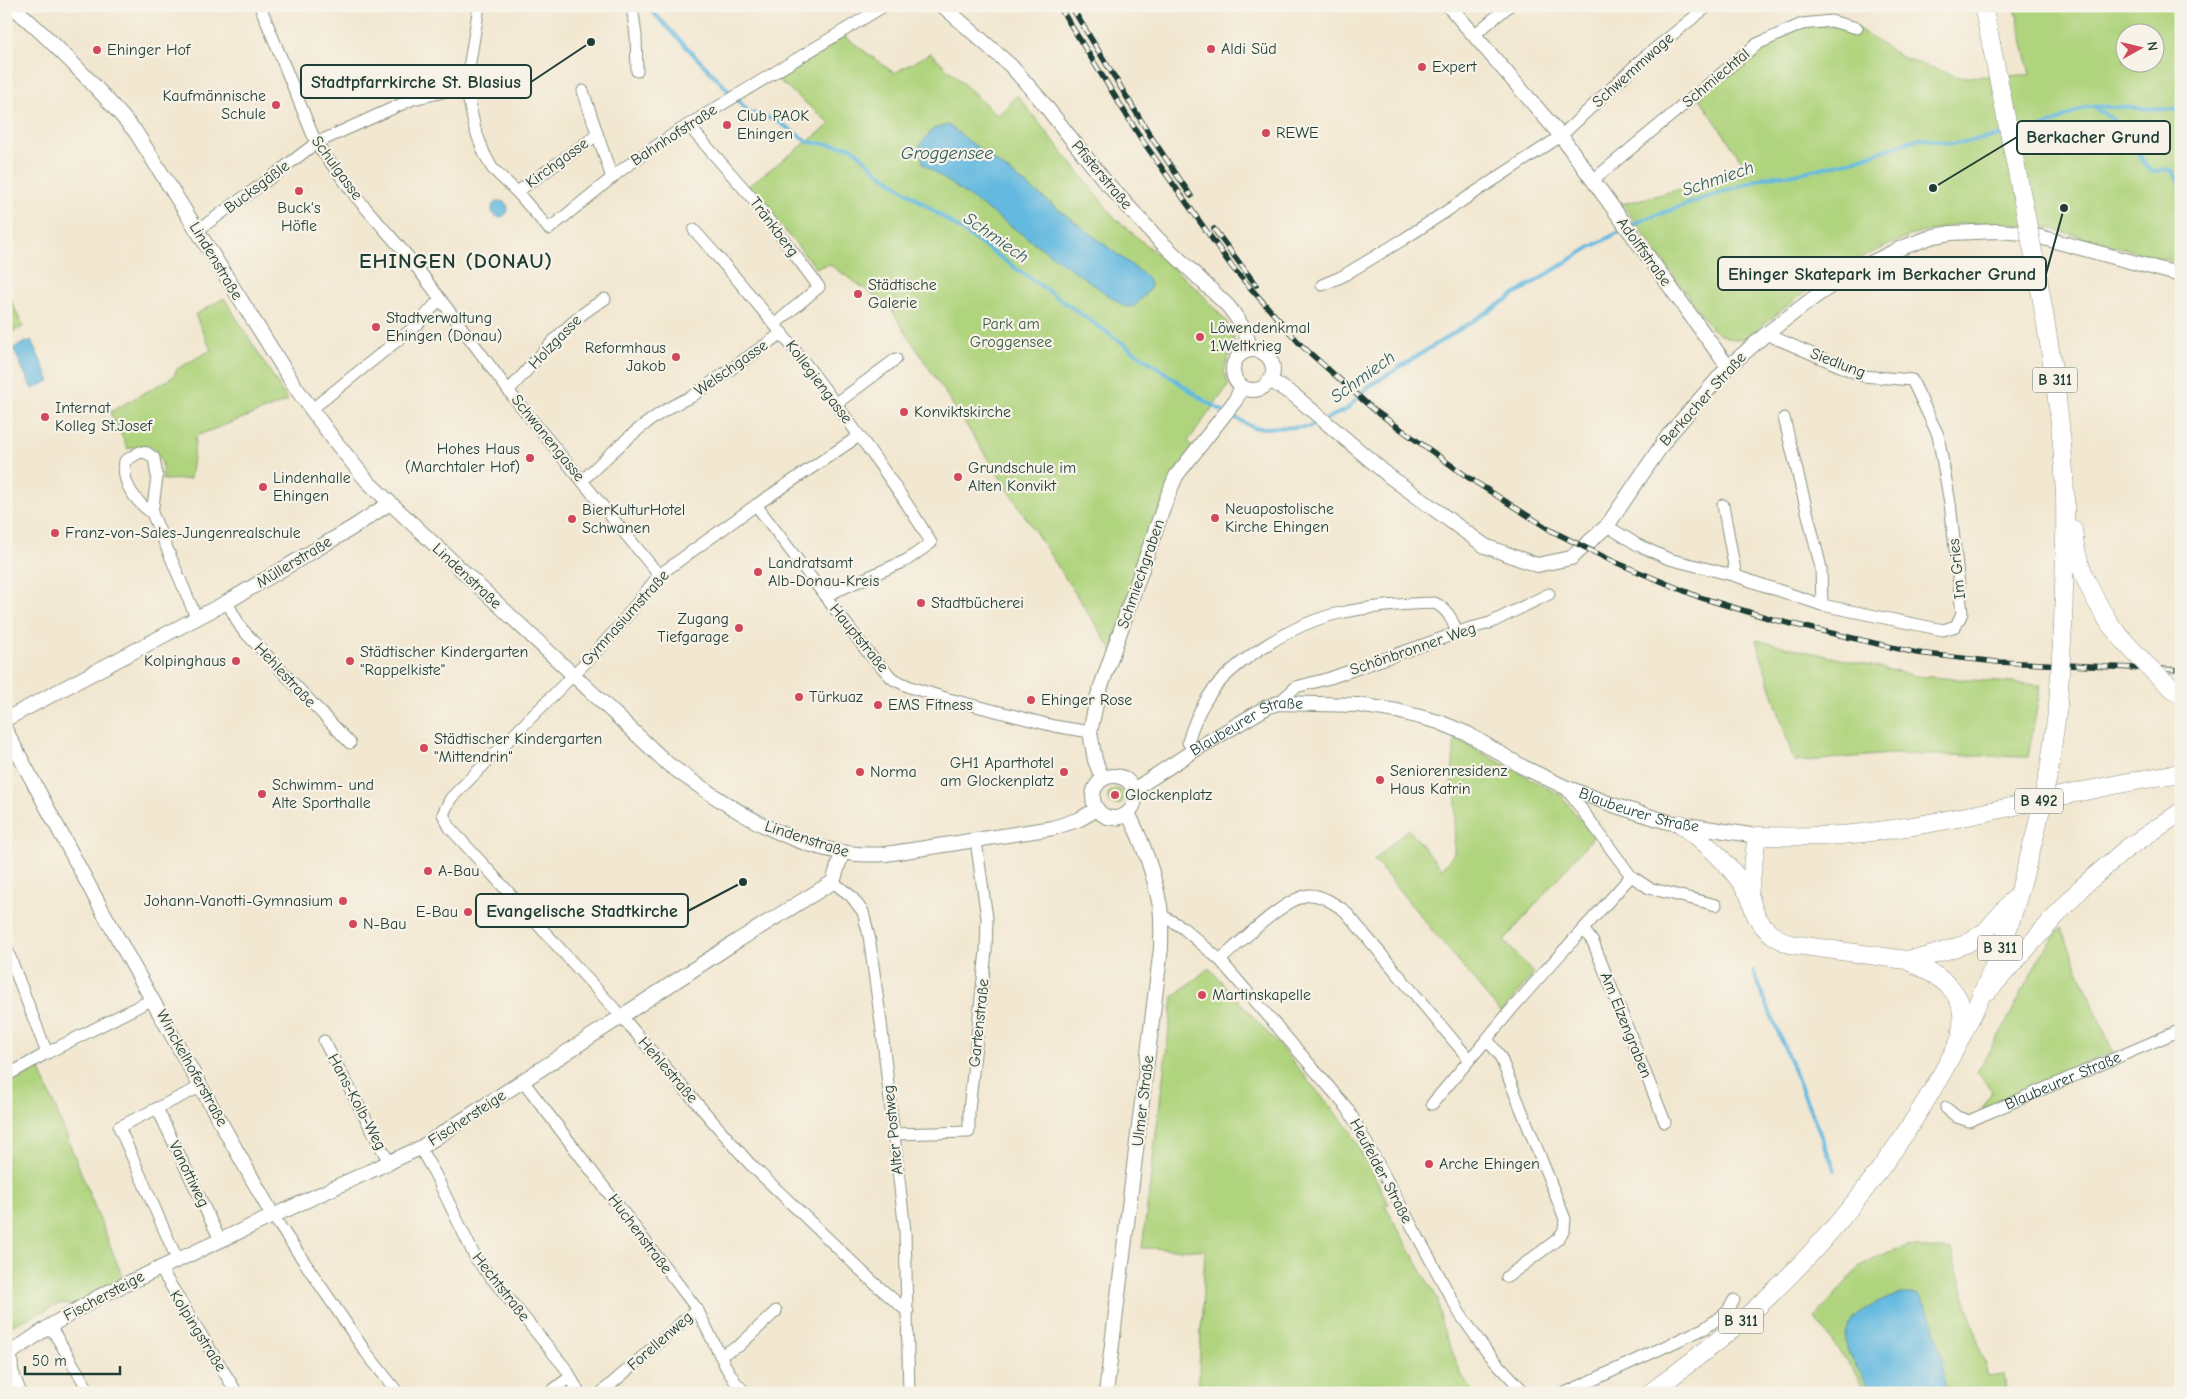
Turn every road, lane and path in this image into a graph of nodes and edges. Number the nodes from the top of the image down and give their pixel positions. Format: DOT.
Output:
graph roads {
  1 [pos="12,6"];
  2 [pos="260,6"];
  3 [pos="479,6"];
  4 [pos="632,6"];
  5 [pos="884,6"];
  6 [pos="943,6"];
  7 [pos="1448,6"];
  8 [pos="1509,6"];
  9 [pos="1708,6"];
  10 [pos="1982,6"];
  11 [pos="1857,28"];
  12 [pos="1474,35"];
  13 [pos="637,71"];
  14 [pos="466,87"];
  15 [pos="583,91"];
  16 [pos="688,125"];
  17 [pos="597,135"];
  18 [pos="1561,136"];
  19 [pos="316,143"];
  20 [pos="612,178"];
  21 [pos="1593,180"];
  22 [pos="517,192"];
  23 [pos="198,230"];
  24 [pos="694,230"];
  25 [pos="2181,275"];
  26 [pos="1322,285"];
  27 [pos="440,299"];
  28 [pos="605,300"];
  29 [pos="778,328"];
  30 [pos="1766,334"];
  31 [pos="1250,350"];
  32 [pos="896,359"];
  33 [pos="1728,367"];
  34 [pos="1270,380"];
  35 [pos="1242,387"];
  36 [pos="509,390"];
  37 [pos="837,403"];
  38 [pos="312,409"];
  39 [pos="1784,418"];
  40 [pos="1938,434"];
  41 [pos="859,436"];
  42 [pos="582,480"];
  43 [pos="2065,496"];
  44 [pos="390,503"];
  45 [pos="1723,505"];
  46 [pos="756,506"];
  47 [pos="152,514"];
  48 [pos="1608,526"];
  49 [pos="660,575"];
  50 [pos="1736,576"];
  51 [pos="1549,594"];
  52 [pos="825,596"];
  53 [pos="227,602"];
  54 [pos="1822,605"];
  55 [pos="196,617"];
  56 [pos="1471,628"];
  57 [pos="572,674"];
  58 [pos="2181,695"];
  59 [pos="1278,703"];
  60 [pos="6,720"];
  61 [pos="6,731"];
  62 [pos="1090,732"];
  63 [pos="350,743"];
  64 [pos="1193,751"];
  65 [pos="2181,773"];
  66 [pos="1102,778"];
  67 [pos="1565,787"];
  68 [pos="1135,789"];
  69 [pos="1097,809"];
  70 [pos="2181,812"];
  71 [pos="444,814"];
  72 [pos="1128,814"];
  73 [pos="1681,824"];
  74 [pos="1756,836"];
  75 [pos="976,841"];
  76 [pos="842,853"];
  77 [pos="1631,876"];
  78 [pos="833,882"];
  79 [pos="2019,892"];
  80 [pos="1749,894"];
  81 [pos="1716,905"];
  82 [pos="1161,915"];
  83 [pos="1584,930"];
  84 [pos="6,947"];
  85 [pos="1220,960"];
  86 [pos="1906,960"];
  87 [pos="153,999"];
  88 [pos="1978,1003"];
  89 [pos="622,1017"];
  90 [pos="2181,1030"];
  91 [pos="1487,1039"];
  92 [pos="324,1041"];
  93 [pos="1957,1046"];
  94 [pos="47,1053"];
  95 [pos="1469,1059"];
  96 [pos="6,1076"];
  97 [pos="523,1081"];
  98 [pos="202,1086"];
  99 [pos="1432,1104"];
  100 [pos="157,1108"];
  101 [pos="1946,1108"];
  102 [pos="1665,1122"];
  103 [pos="894,1134"];
  104 [pos="420,1148"];
  105 [pos="390,1164"];
  106 [pos="273,1216"];
  107 [pos="220,1240"];
  108 [pos="177,1259"];
  109 [pos="160,1268"];
  110 [pos="1507,1278"];
  111 [pos="1734,1300"];
  112 [pos="697,1309"];
  113 [pos="776,1312"];
  114 [pos="908,1312"];
  115 [pos="50,1326"];
  116 [pos="8,1354"];
  117 [pos="720,1355"];
  118 [pos="570,1377"];
  119 [pos="19,1393"];
  120 [pos="87,1393"];
  121 [pos="237,1393"];
  122 [pos="398,1393"];
  123 [pos="549,1393"];
  124 [pos="578,1393"];
  125 [pos="601,1393"];
  126 [pos="746,1393"];
  127 [pos="909,1393"];
  128 [pos="1106,1393"];
  129 [pos="1525,1393"];
  130 [pos="1565,1393"];
  131 [pos="1650,1393"];
  1 -- 23 [label="street, Lindenstraße"];
  2 -- 19 [label="street, Schulgasse"];
  3 -- 14 [label="street"];
  4 -- 13 [label="street"];
  5 -- 16 [label="street, Bahnhofstraße"];
  6 -- 31 [label="street, Pfisterstraße"];
  7 -- 12 [label="street, Adolffstraße"];
  8 -- 12 [label="street"];
  9 -- 18 [label="street, Schwemmwage"];
  10 -- 43 [label="main road, B 311, bridge"];
  11 -- 21 [label="street, Schmiechtal"];
  12 -- 18 [label="street, Adolffstraße"];
  14 -- 19 [label="street, Bucksgäßle"];
  14 -- 22 [label="street"];
  15 -- 17 [label="street, Kirchgasse"];
  16 -- 20 [label="street, Bahnhofstraße"];
  16 -- 29 [label="street, Tränkberg"];
  17 -- 20 [label="street, Kirchgasse"];
  17 -- 22 [label="street, Kirchgasse"];
  18 -- 21 [label="street, Adolffstraße"];
  18 -- 26 [label="street"];
  19 -- 23 [label="street, Bucksgäßle"];
  19 -- 27 [label="street, Schulgasse"];
  20 -- 22 [label="street, Bahnhofstraße"];
  21 -- 33 [label="street, Adolffstraße"];
  23 -- 38 [label="street, Lindenstraße"];
  24 -- 29 [label="street, Kollegiengasse"];
  25 -- 30 [label="street, Berkacher Straße"];
  27 -- 36 [label="street, Schwanengasse"];
  27 -- 38 [label="street"];
  28 -- 36 [label="street, Holzgasse"];
  29 -- 37 [label="street, Kollegiengasse"];
  29 -- 42 [label="street, Welschgasse"];
  30 -- 33 [label="street, Berkacher Straße"];
  30 -- 40 [label="street, Siedlung"];
  31 -- 34 [label="street"];
  31 -- 35 [label="street"];
  32 -- 37 [label="street"];
  33 -- 48 [label="street, Berkacher Straße"];
  34 -- 35 [label="street"];
  34 -- 48 [label="street, Berkacher Straße"];
  35 -- 62 [label="street, Schmiechgraben"];
  36 -- 42 [label="street, Schwanengasse"];
  37 -- 41 [label="street, Kollegiengasse"];
  38 -- 44 [label="street, Lindenstraße"];
  39 -- 54 [label="street"];
  40 -- 54 [label="street, Im Gries"];
  41 -- 46 [label="street, Gymnasiumstraße"];
  41 -- 52 [label="street, Kollegiengasse"];
  42 -- 49 [label="street, Schwanengasse"];
  43 -- 58 [label="main road, bridge"];
  43 -- 79 [label="main road, B 311, bridge"];
  44 -- 53 [label="street, Müllerstraße"];
  44 -- 57 [label="street, Lindenstraße"];
  45 -- 50 [label="street"];
  46 -- 49 [label="street, Gymnasiumstraße"];
  46 -- 52 [label="street, Hauptstraße"];
  47 -- 47 [label="street"];
  47 -- 55 [label="street"];
  48 -- 50 [label="street, Im Gries"];
  49 -- 57 [label="street, Gymnasiumstraße"];
  50 -- 54 [label="street, Im Gries"];
  51 -- 56 [label="street, Schönbronner Weg"];
  52 -- 62 [label="street, Hauptstraße"];
  53 -- 55 [label="street, Müllerstraße"];
  53 -- 63 [label="street, Hehlestraße"];
  55 -- 60 [label="street, Müllerstraße"];
  56 -- 59 [label="street, Schönbronner Weg"];
  56 -- 64 [label="street"];
  57 -- 71 [label="street, Gymnasiumstraße"];
  57 -- 76 [label="street, Lindenstraße"];
  59 -- 64 [label="street, Blaubeurer Straße"];
  59 -- 67 [label="street, Blaubeurer Straße"];
  61 -- 87 [label="street, Winckelhoferstraße"];
  62 -- 66 [label="street, Schmiechgraben"];
  64 -- 68 [label="street, Blaubeurer Straße"];
  65 -- 74 [label="main road, Blaubeurer Straße / B 492"];
  66 -- 68 [label="street"];
  66 -- 69 [label="street"];
  67 -- 73 [label="street, Blaubeurer Straße"];
  67 -- 77 [label="street"];
  68 -- 72 [label="street"];
  69 -- 72 [label="street"];
  69 -- 75 [label="street, Lindenstraße"];
  70 -- 88 [label="main road"];
  71 -- 89 [label="street, Hehlestraße"];
  72 -- 82 [label="street, Ulmer Straße"];
  73 -- 74 [label="street, Blaubeurer Straße"];
  73 -- 80 [label="main road"];
  74 -- 80 [label="main road"];
  75 -- 76 [label="street, Lindenstraße"];
  75 -- 103 [label="street, Gartenstraße"];
  76 -- 78 [label="street"];
  77 -- 81 [label="street"];
  77 -- 83 [label="street"];
  78 -- 89 [label="street, Fischersteige"];
  78 -- 103 [label="street, Alter Postweg"];
  79 -- 86 [label="main road"];
  79 -- 88 [label="main road, B 311"];
  80 -- 86 [label="main road"];
  82 -- 85 [label="street, Heufelder Straße"];
  82 -- 128 [label="street, Ulmer Straße"];
  83 -- 91 [label="street"];
  83 -- 102 [label="street, Am Elzengraben"];
  84 -- 94 [label="street"];
  85 -- 95 [label="street"];
  85 -- 129 [label="street, Heufelder Straße"];
  86 -- 93 [label="main road"];
  87 -- 94 [label="street"];
  87 -- 98 [label="street, Winckelhoferstraße"];
  88 -- 93 [label="main road, B 311"];
  89 -- 97 [label="street, Fischersteige"];
  89 -- 114 [label="street, Hehlestraße"];
  90 -- 101 [label="street, Blaubeurer Straße"];
  91 -- 95 [label="street"];
  91 -- 110 [label="street"];
  92 -- 105 [label="street, Hans-Kolb-Weg"];
  93 -- 131 [label="main road, B 311"];
  94 -- 96 [label="street"];
  95 -- 99 [label="street"];
  97 -- 104 [label="street, Fischersteige"];
  97 -- 112 [label="street, Huchenstraße"];
  98 -- 100 [label="street"];
  98 -- 106 [label="street, Winckelhoferstraße"];
  100 -- 107 [label="street, Vanottiweg"];
  100 -- 108 [label="street"];
  103 -- 114 [label="street, Alter Postweg"];
  104 -- 105 [label="street, Fischersteige"];
  104 -- 118 [label="street, Hechtstraße"];
  105 -- 106 [label="street, Fischersteige"];
  106 -- 107 [label="street, Fischersteige"];
  106 -- 122 [label="street, Winckelhoferstraße"];
  107 -- 108 [label="street, Fischersteige"];
  108 -- 109 [label="street, Fischersteige"];
  109 -- 115 [label="street, Fischersteige"];
  109 -- 121 [label="street, Kolpingstraße"];
  111 -- 130 [label="street"];
  112 -- 117 [label="street, Huchenstraße"];
  112 -- 125 [label="street, Forellenweg"];
  113 -- 117 [label="street"];
  114 -- 127 [label="street, Alter Postweg"];
  115 -- 116 [label="street, Fischersteige"];
  115 -- 120 [label="street, Fischersteige"];
  116 -- 119 [label="street"];
  117 -- 126 [label="street, Huchenstraße"];
  118 -- 123 [label="street"];
  118 -- 124 [label="street, Hechtstraße"];
}
